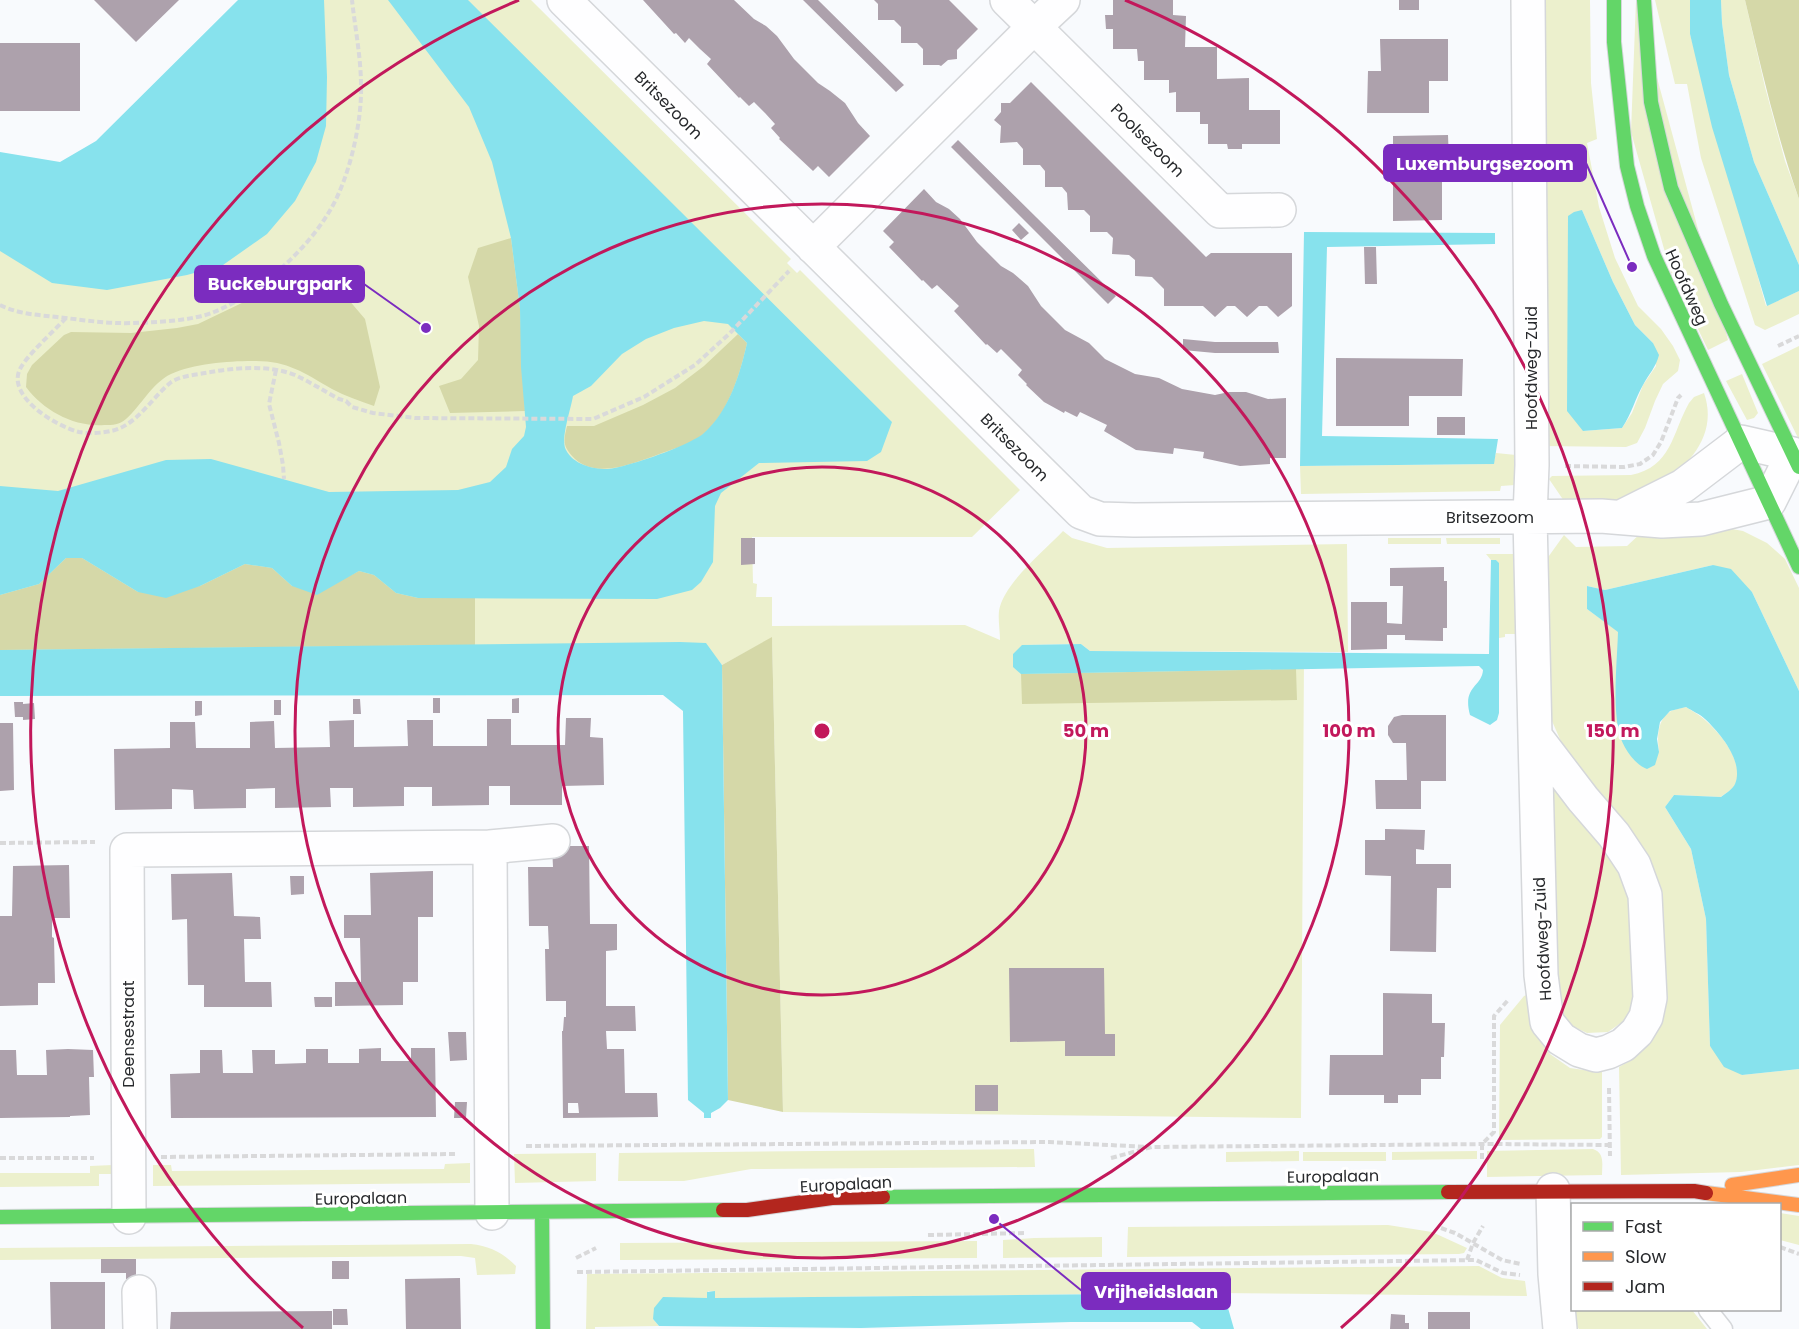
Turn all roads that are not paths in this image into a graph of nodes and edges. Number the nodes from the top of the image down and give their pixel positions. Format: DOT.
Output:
graph roads {
  1 [pos="564,0"];
  2 [pos="1007,0"];
  3 [pos="1063,0"];
  4 [pos="1528,0"];
  5 [pos="1614,0"];
  6 [pos="1644,0"];
  7 [pos="1033,28"];
  8 [pos="1279,210"];
  9 [pos="813,247"];
  10 [pos="1741,442"];
  11 [pos="1796,460"];
  12 [pos="1768,502"];
  13 [pos="1530,517"];
  14 [pos="1621,517"];
  15 [pos="1799,567"];
  16 [pos="1535,736"];
  17 [pos="553,841"];
  18 [pos="490,847"];
  19 [pos="1799,1175"];
  20 [pos="1553,1190"];
  21 [pos="1694,1198"];
  22 [pos="1760,1203"];
  23 [pos="1781,1205"];
  24 [pos="1799,1206"];
  25 [pos="492,1213"];
  26 [pos="542,1213"];
  27 [pos="0,1217"];
  28 [pos="129,1217"];
  29 [pos="139,1292"];
  30 [pos="1709,1311"];
  31 [pos="140,1329"];
  32 [pos="543,1329"];
  33 [pos="1560,1329"];
  34 [pos="1723,1329"];
  1 -- 9 [label="street, Britsezoom"];
  2 -- 7 [label="street, Poolsezoom"];
  3 -- 7 [label="street"];
  4 -- 13 [label="street, Hoofdweg-Zuid"];
  5 -- 10 [label="street, Hoofdweg"];
  6 -- 11 [label="street, Hoofdweg"];
  7 -- 8 [label="street, Poolsezoom"];
  7 -- 9 [label="street"];
  9 -- 13 [label="street, Britsezoom"];
  10 -- 11 [label="street"];
  10 -- 12 [label="street, Hoofdweg"];
  10 -- 14 [label="street, Britsezoom"];
  11 -- 12 [label="street"];
  12 -- 14 [label="street, Britsezoom"];
  12 -- 15 [label="street, Hoofdweg"];
  13 -- 14 [label="street, Britsezoom"];
  13 -- 16 [label="street, Hoofdweg-Zuid"];
  16 -- 16 [label="street, Hoofdweg-Zuid"];
  17 -- 18 [label="street"];
  18 -- 25 [label="street"];
  18 -- 28 [label="street, Deensestraat"];
  19 -- 21 [label="street, Europalaan"];
  20 -- 21 [label="street, Europalaan"];
  20 -- 26 [label="street, Europalaan"];
  20 -- 33 [label="street"];
  21 -- 22 [label="street, Europalaan"];
  23 -- 24 [label="street, Europalaan"];
  25 -- 26 [label="street, Europalaan"];
  25 -- 28 [label="street, Europalaan"];
  26 -- 32 [label="street"];
  27 -- 28 [label="street, Europalaan"];
  29 -- 31 [label="street"];
  30 -- 34 [label="lane"];
}
